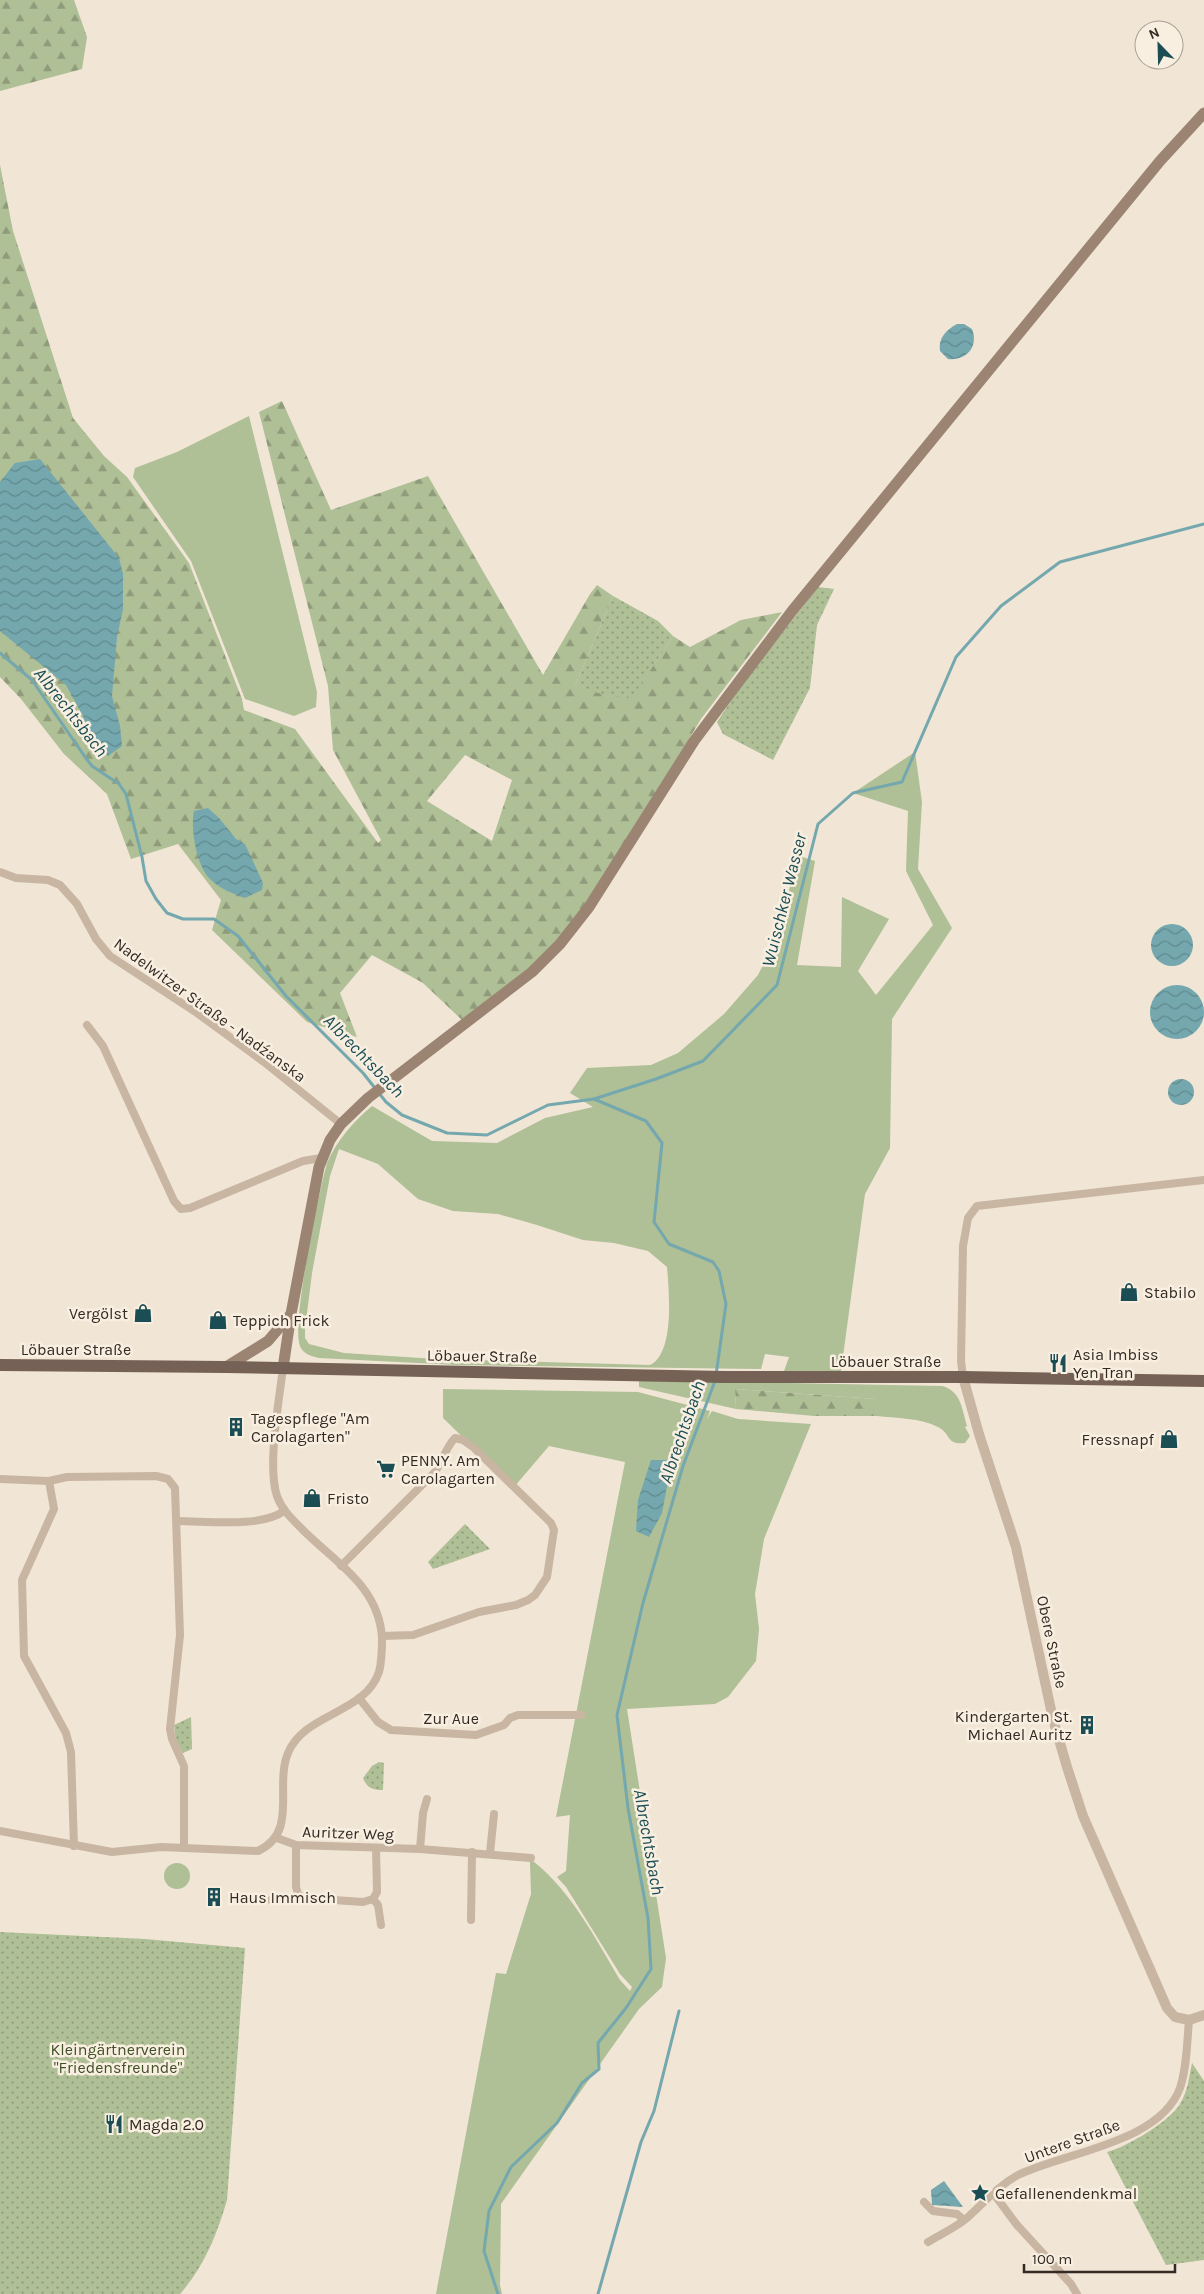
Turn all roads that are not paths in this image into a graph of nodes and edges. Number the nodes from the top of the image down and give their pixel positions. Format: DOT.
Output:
graph roads {
  1 [pos="1204,113"];
  2 [pos="0,872"];
  3 [pos="87,1025"];
  4 [pos="341,1124"];
  5 [pos="321,1158"];
  6 [pos="1204,1180"];
  7 [pos="291,1314"];
  8 [pos="0,1365"];
  9 [pos="226,1367"];
  10 [pos="283,1368"];
  11 [pos="963,1377"];
  12 [pos="1204,1381"];
  13 [pos="0,1480"];
  14 [pos="49,1481"];
  15 [pos="284,1511"];
  16 [pos="177,1522"];
  17 [pos="341,1566"];
  18 [pos="382,1636"];
  19 [pos="359,1698"];
  20 [pos="582,1715"];
  21 [pos="427,1798"];
  22 [pos="494,1814"];
  23 [pos="0,1831"];
  24 [pos="277,1838"];
  25 [pos="296,1845"];
  26 [pos="74,1846"];
  27 [pos="184,1848"];
  28 [pos="376,1848"];
  29 [pos="420,1849"];
  30 [pos="472,1852"];
  31 [pos="490,1853"];
  32 [pos="531,1858"];
  33 [pos="304,1898"];
  34 [pos="373,1899"];
  35 [pos="271,1900"];
  36 [pos="471,1920"];
  37 [pos="381,1925"];
  38 [pos="1204,2016"];
  39 [pos="1189,2020"];
  40 [pos="994,2194"];
  41 [pos="924,2202"];
  42 [pos="964,2220"];
  43 [pos="928,2242"];
  44 [pos="1077,2294"];
  1 -- 4 [label="main road"];
  2 -- 4 [label="street, Nadelwitzer Straße - Nadźanska"];
  3 -- 5 [label="street"];
  4 -- 5 [label="main road"];
  5 -- 7 [label="main road"];
  6 -- 11 [label="street, Löbauer Straße"];
  7 -- 9 [label="main road"];
  7 -- 10 [label="main road"];
  8 -- 9 [label="main road, Löbauer Straße"];
  9 -- 10 [label="main road, Löbauer Straße"];
  10 -- 11 [label="main road, Löbauer Straße"];
  10 -- 15 [label="street"];
  11 -- 12 [label="main road, Löbauer Straße"];
  11 -- 39 [label="street, Obere Straße"];
  13 -- 14 [label="street"];
  14 -- 16 [label="street"];
  14 -- 26 [label="street"];
  15 -- 16 [label="street"];
  15 -- 17 [label="street"];
  16 -- 27 [label="street"];
  17 -- 18 [label="street"];
  17 -- 18 [label="street"];
  18 -- 19 [label="street"];
  19 -- 20 [label="street, Zur Aue"];
  19 -- 24 [label="street"];
  21 -- 29 [label="street"];
  22 -- 31 [label="street"];
  23 -- 26 [label="street"];
  24 -- 25 [label="street, Auritzer Weg"];
  24 -- 27 [label="street"];
  25 -- 28 [label="street, Auritzer Weg"];
  25 -- 33 [label="street"];
  26 -- 27 [label="street"];
  28 -- 29 [label="street, Auritzer Weg"];
  28 -- 34 [label="street"];
  29 -- 30 [label="street, Auritzer Weg"];
  30 -- 31 [label="street, Auritzer Weg"];
  30 -- 36 [label="street"];
  31 -- 32 [label="street, Auritzer Weg"];
  33 -- 34 [label="street"];
  33 -- 35 [label="street"];
  34 -- 37 [label="street"];
  38 -- 39 [label="street"];
  39 -- 40 [label="street, Untere Straße"];
  40 -- 42 [label="street, Untere Straße"];
  40 -- 44 [label="street"];
  41 -- 42 [label="street"];
  42 -- 43 [label="street, Untere Straße"];
}
